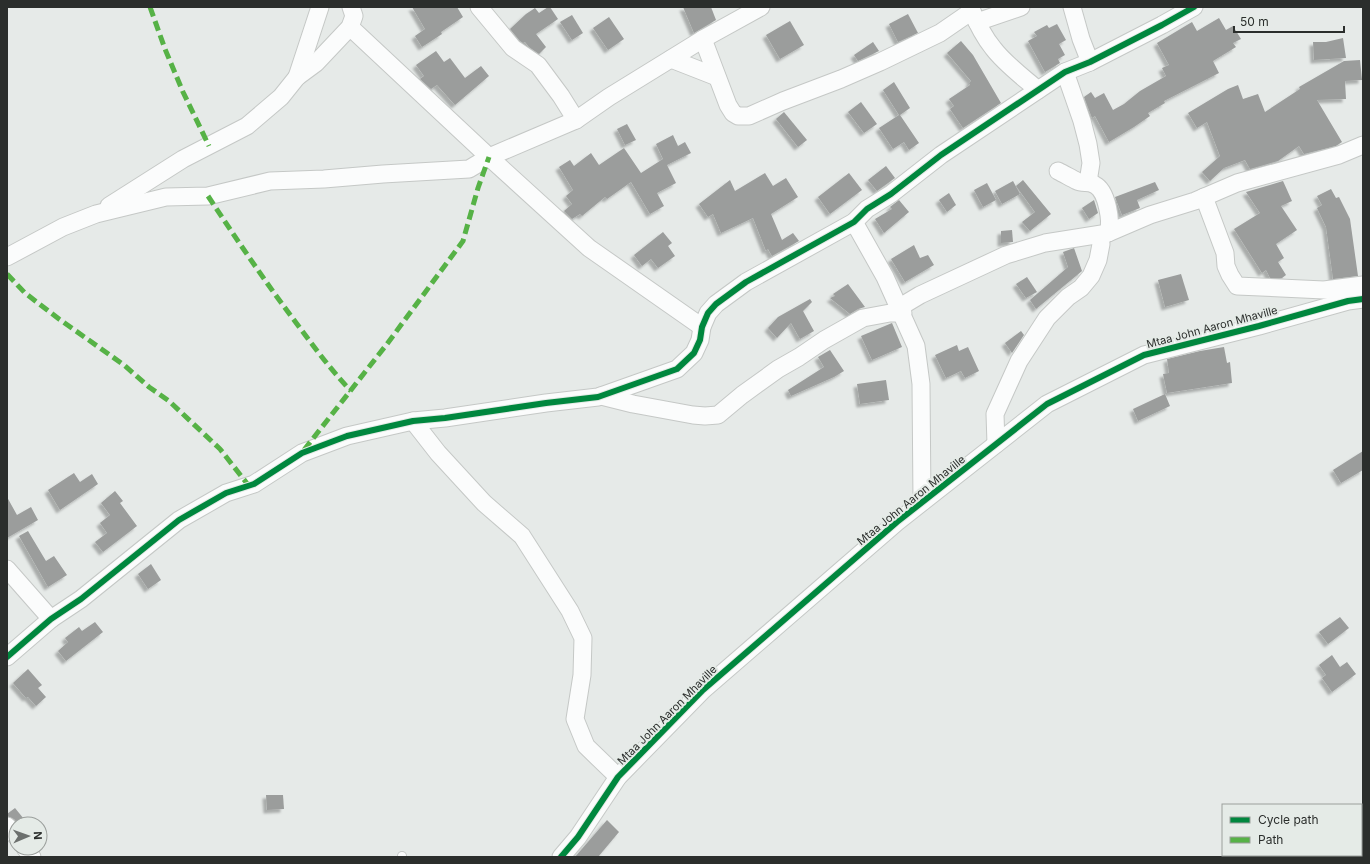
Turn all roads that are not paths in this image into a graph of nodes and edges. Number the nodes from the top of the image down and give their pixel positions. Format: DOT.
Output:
graph roads {
  1 [pos="320,7"];
  2 [pos="479,7"];
  3 [pos="761,7"];
  4 [pos="1021,7"];
  5 [pos="1072,7"];
  6 [pos="1194,7"];
  7 [pos="357,8"];
  8 [pos="973,13"];
  9 [pos="350,27"];
  10 [pos="703,39"];
  11 [pos="671,59"];
  12 [pos="1090,62"];
  13 [pos="1064,72"];
  14 [pos="297,77"];
  15 [pos="717,77"];
  16 [pos="1038,90"];
  17 [pos="576,120"];
  18 [pos="1363,145"];
  19 [pos="490,158"];
  20 [pos="1058,171"];
  21 [pos="1088,182"];
  22 [pos="1204,197"];
  23 [pos="96,214"];
  24 [pos="854,222"];
  25 [pos="1103,234"];
  26 [pos="7,257"];
  27 [pos="1363,285"];
  28 [pos="1363,299"];
  29 [pos="901,310"];
  30 [pos="702,327"];
  31 [pos="601,396"];
  32 [pos="413,421"];
  33 [pos="996,444"];
  34 [pos="922,502"];
  35 [pos="7,569"];
  36 [pos="51,619"];
  37 [pos="7,657"];
  38 [pos="618,777"];
  39 [pos="561,857"];
  1 -- 14 [label="street"];
  2 -- 17 [label="street"];
  3 -- 10 [label="street"];
  4 -- 8 [label="street"];
  5 -- 12 [label="street"];
  6 -- 12 [label="street"];
  7 -- 9 [label="street"];
  8 -- 15 [label="street"];
  8 -- 16 [label="street"];
  9 -- 14 [label="street"];
  9 -- 19 [label="street"];
  10 -- 11 [label="street"];
  10 -- 15 [label="street"];
  11 -- 15 [label="street"];
  11 -- 17 [label="street"];
  12 -- 13 [label="street"];
  13 -- 16 [label="street"];
  13 -- 21 [label="street"];
  14 -- 23 [label="street"];
  16 -- 24 [label="street"];
  17 -- 19 [label="street"];
  18 -- 22 [label="street"];
  19 -- 23 [label="street"];
  19 -- 30 [label="street"];
  20 -- 21 [label="street"];
  21 -- 25 [label="street"];
  22 -- 25 [label="street"];
  22 -- 27 [label="street"];
  23 -- 26 [label="street"];
  24 -- 29 [label="street"];
  24 -- 30 [label="street"];
  25 -- 29 [label="street"];
  25 -- 33 [label="street"];
  28 -- 33 [label="street, Mtaa John Aaron Mhaville"];
  29 -- 31 [label="street"];
  29 -- 34 [label="street"];
  30 -- 31 [label="street"];
  31 -- 32 [label="street"];
  32 -- 36 [label="street"];
  32 -- 38 [label="street"];
  33 -- 34 [label="street, Mtaa John Aaron Mhaville"];
  34 -- 38 [label="street, Mtaa John Aaron Mhaville"];
  35 -- 36 [label="street"];
  36 -- 37 [label="street"];
  38 -- 39 [label="street, Mtaa John Aaron Mhaville"];
}
